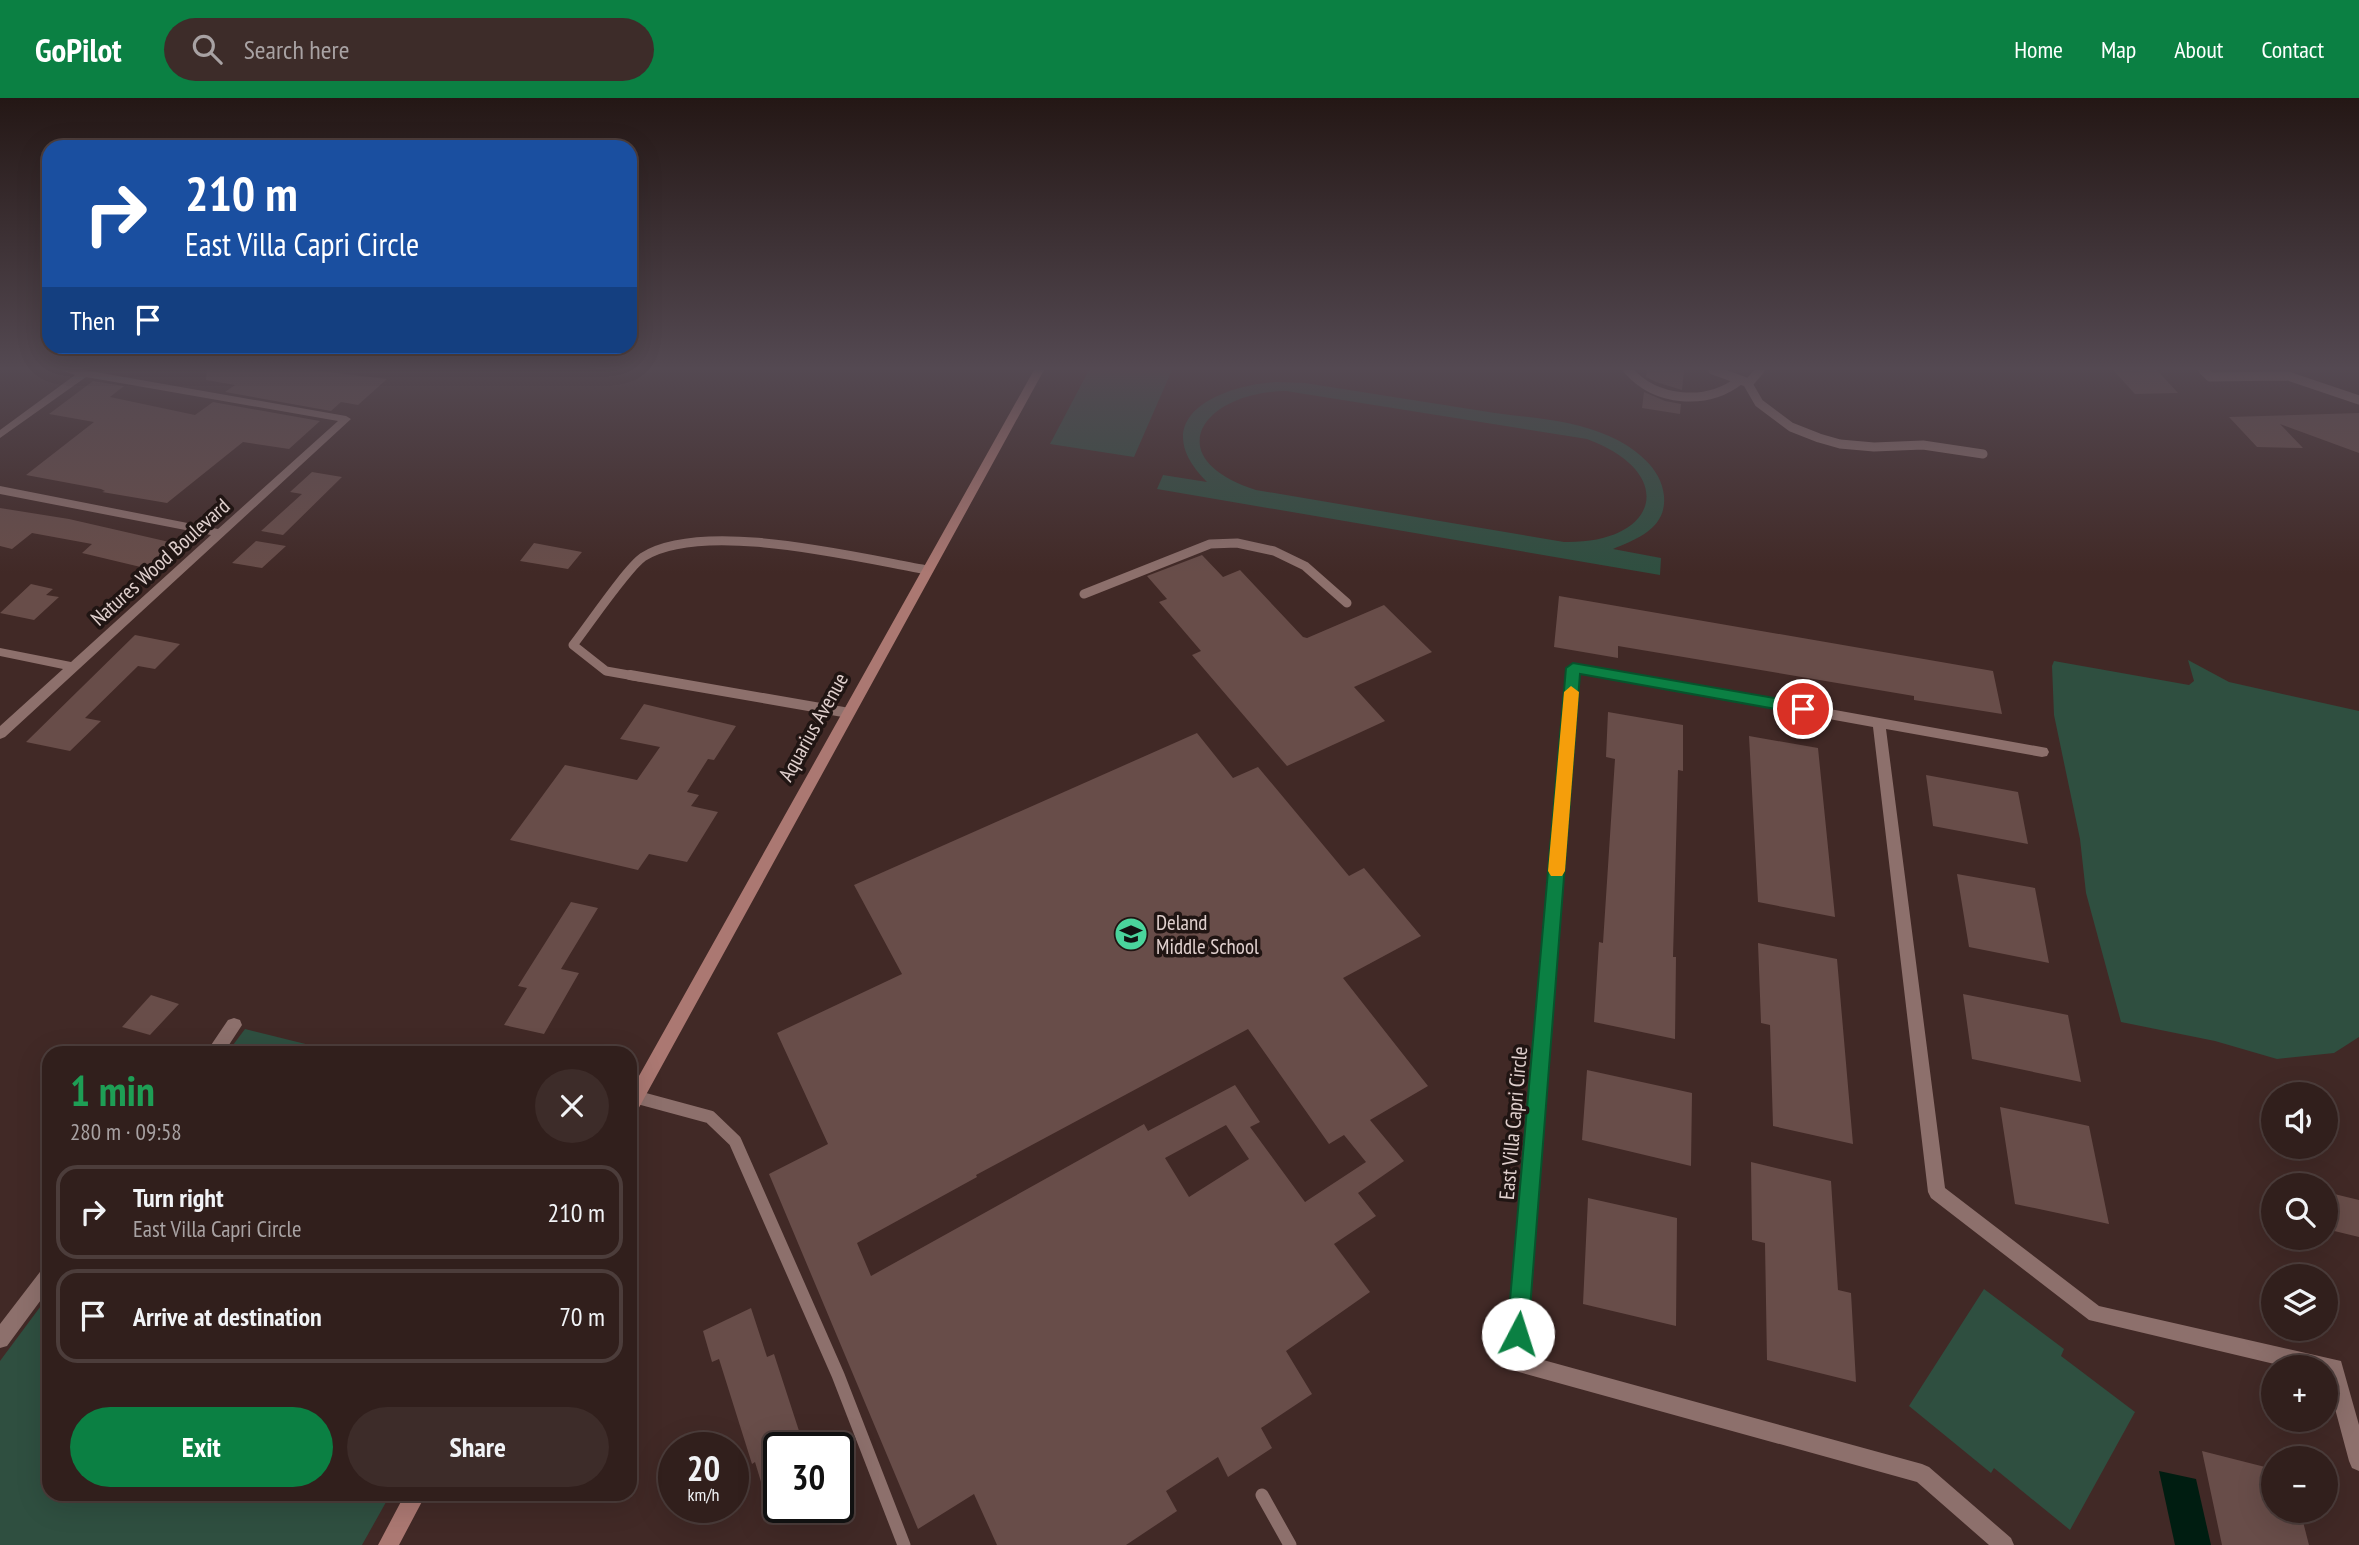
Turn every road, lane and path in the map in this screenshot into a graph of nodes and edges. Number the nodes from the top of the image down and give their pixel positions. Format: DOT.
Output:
graph roads {
  1 [pos="326,438"];
  2 [pos="1002,438"];
  3 [pos="1818,438"];
  4 [pos="1983,454"];
  5 [pos="0,490"];
  6 [pos="220,533"];
  7 [pos="928,570"];
  8 [pos="1084,594"];
  9 [pos="1347,603"];
  10 [pos="0,652"];
  11 [pos="74,667"];
  12 [pos="849,713"];
  13 [pos="1879,723"];
  14 [pos="0,734"];
  15 [pos="2042,752"];
  16 [pos="234,1025"];
  17 [pos="219,1046"];
  18 [pos="637,1095"];
  19 [pos="637,1103"];
  20 [pos="42,1283"];
  21 [pos="0,1339"];
  22 [pos="2359,1461"];
  23 [pos="1262,1496"];
  24 [pos="412,1501"];
  25 [pos="388,1545"];
  26 [pos="904,1545"];
  27 [pos="1290,1545"];
  28 [pos="2004,1545"];
  1 -- 6 [label="street, Natures Wood Boulevard"];
  2 -- 7 [label="street, Aquarius Avenue"];
  3 -- 4 [label="lane"];
  5 -- 6 [label="street"];
  6 -- 11 [label="street, Natures Wood Boulevard"];
  7 -- 12 [label="street, Aquarius Avenue"];
  7 -- 12 [label="lane"];
  8 -- 9 [label="lane"];
  10 -- 11 [label="street"];
  11 -- 14 [label="street, Natures Wood Boulevard"];
  12 -- 18 [label="street, Aquarius Avenue"];
  13 -- 15 [label="street, East Villa Capri Circle"];
  13 -- 22 [label="street"];
  13 -- 28 [label="street, East Villa Capri Circle"];
  16 -- 17 [label="street"];
  19 -- 26 [label="lane"];
  20 -- 21 [label="street"];
  23 -- 27 [label="lane"];
  24 -- 25 [label="street"];
}
